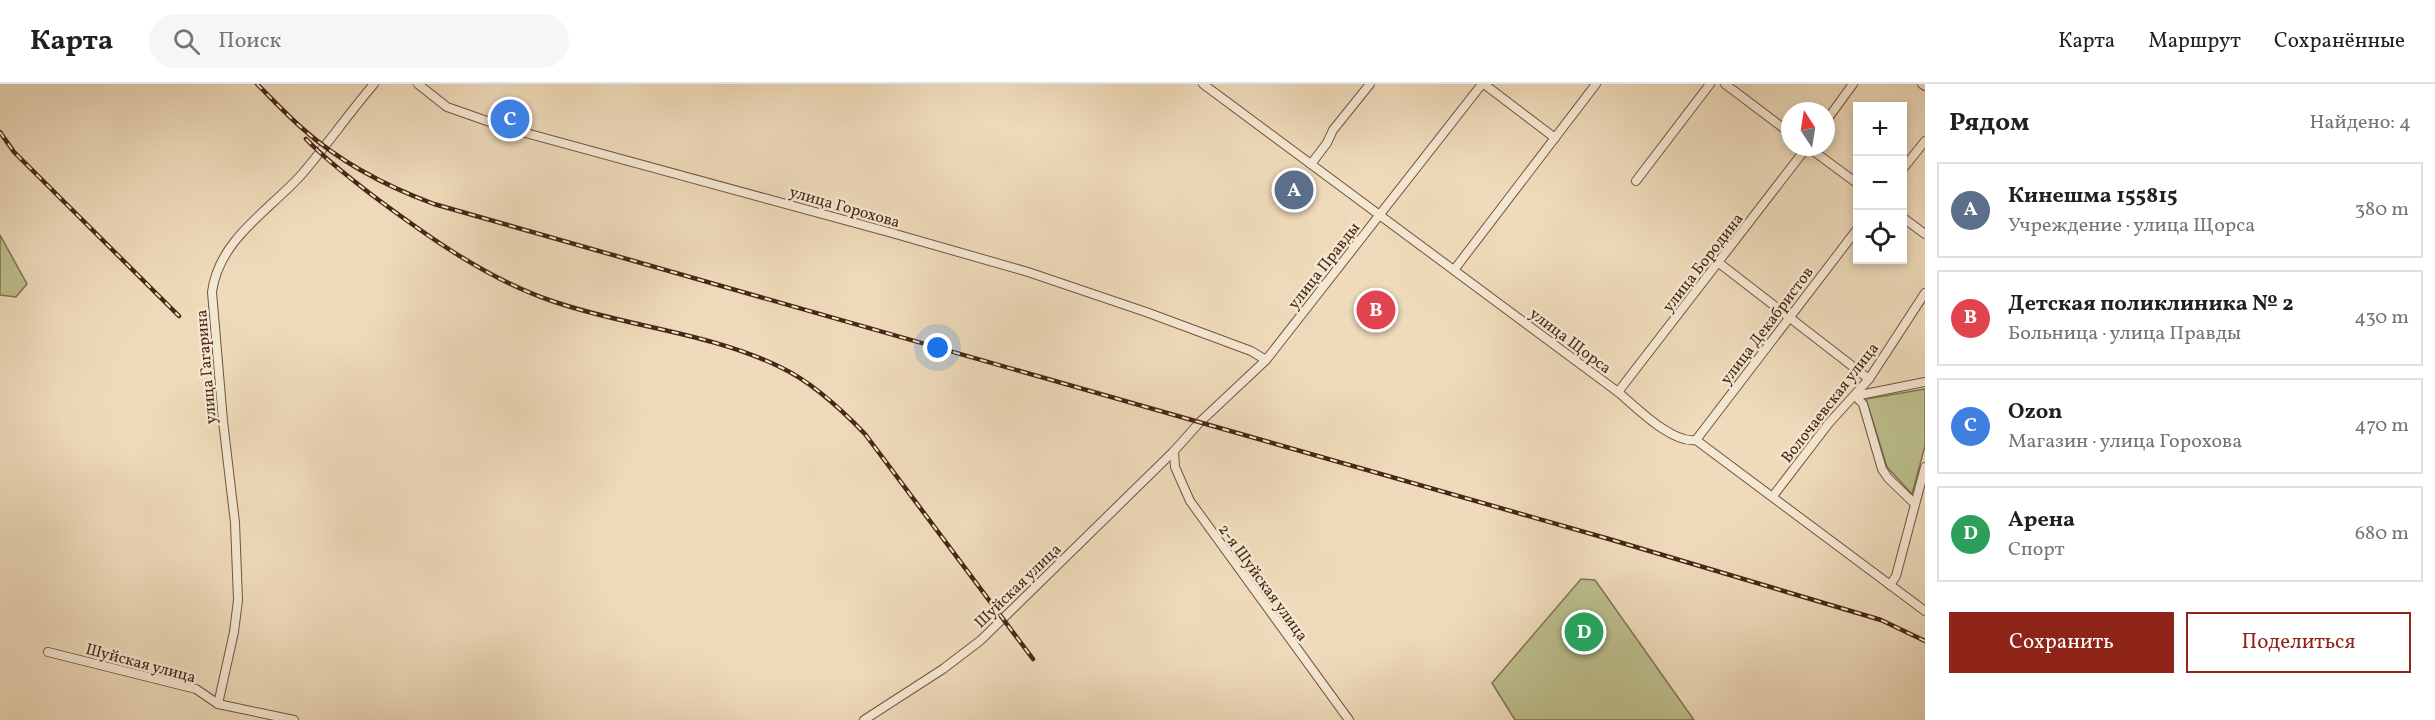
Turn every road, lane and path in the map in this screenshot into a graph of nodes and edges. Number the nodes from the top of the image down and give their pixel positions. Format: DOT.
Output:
graph roads {
  1 [pos="374,84"];
  2 [pos="418,84"];
  3 [pos="1203,84"];
  4 [pos="1370,84"];
  5 [pos="1483,84"];
  6 [pos="1596,84"];
  7 [pos="1710,84"];
  8 [pos="1725,84"];
  9 [pos="1853,84"];
  10 [pos="1835,109"];
  11 [pos="1781,126"];
  12 [pos="1555,138"];
  13 [pos="1925,141"];
  14 [pos="1800,156"];
  15 [pos="1819,156"];
  16 [pos="1311,164"];
  17 [pos="1907,164"];
  18 [pos="1636,181"];
  19 [pos="1853,181"];
  20 [pos="1379,215"];
  21 [pos="1907,221"];
  22 [pos="1853,233"];
  23 [pos="1925,234"];
  24 [pos="1719,263"];
  25 [pos="1454,270"];
  26 [pos="1925,293"];
  27 [pos="1789,317"];
  28 [pos="1266,360"];
  29 [pos="1869,379"];
  30 [pos="1925,381"];
  31 [pos="1618,392"];
  32 [pos="1855,396"];
  33 [pos="1696,440"];
  34 [pos="1174,451"];
  35 [pos="1925,467"];
  36 [pos="1773,496"];
  37 [pos="1915,504"];
  38 [pos="1890,585"];
  39 [pos="1925,611"];
  40 [pos="48,652"];
  41 [pos="219,704"];
  42 [pos="294,720"];
  43 [pos="864,720"];
  44 [pos="1349,720"];
  1 -- 41 [label="street, улица Гагарина"];
  2 -- 28 [label="street, улица Горохова"];
  3 -- 16 [label="street, улица Щорса"];
  4 -- 16 [label="street"];
  5 -- 12 [label="street"];
  5 -- 20 [label="street, улица Правды"];
  6 -- 12 [label="street"];
  7 -- 18 [label="street"];
  8 -- 11 [label="street"];
  9 -- 10 [label="street"];
  12 -- 25 [label="street"];
  13 -- 17 [label="street"];
  14 -- 24 [label="street, улица Бородина"];
  15 -- 19 [label="street"];
  16 -- 20 [label="street, улица Щорса"];
  20 -- 25 [label="street, улица Щорса"];
  20 -- 28 [label="street, улица Правды"];
  21 -- 23 [label="street"];
  22 -- 27 [label="street, улица Декабристов"];
  24 -- 27 [label="street"];
  24 -- 31 [label="street, улица Бородина"];
  25 -- 31 [label="street, улица Щорса"];
  26 -- 29 [label="street, Волочаевская улица"];
  27 -- 29 [label="street"];
  27 -- 33 [label="street, улица Декабристов"];
  28 -- 34 [label="street, улица Правды"];
  29 -- 32 [label="street, Волочаевская улица"];
  30 -- 32 [label="street"];
  31 -- 33 [label="street, улица Щорса"];
  32 -- 36 [label="street, Волочаевская улица"];
  32 -- 37 [label="street"];
  33 -- 36 [label="street, улица Щорса"];
  34 -- 43 [label="street, Шуйская улица"];
  34 -- 44 [label="street, 2-я Шуйская улица"];
  35 -- 37 [label="street"];
  36 -- 38 [label="street, улица Щорса"];
  37 -- 38 [label="street"];
  38 -- 39 [label="street, улица Щорса"];
  40 -- 41 [label="street, Шуйская улица"];
  41 -- 42 [label="street, Шуйская улица"];
}
